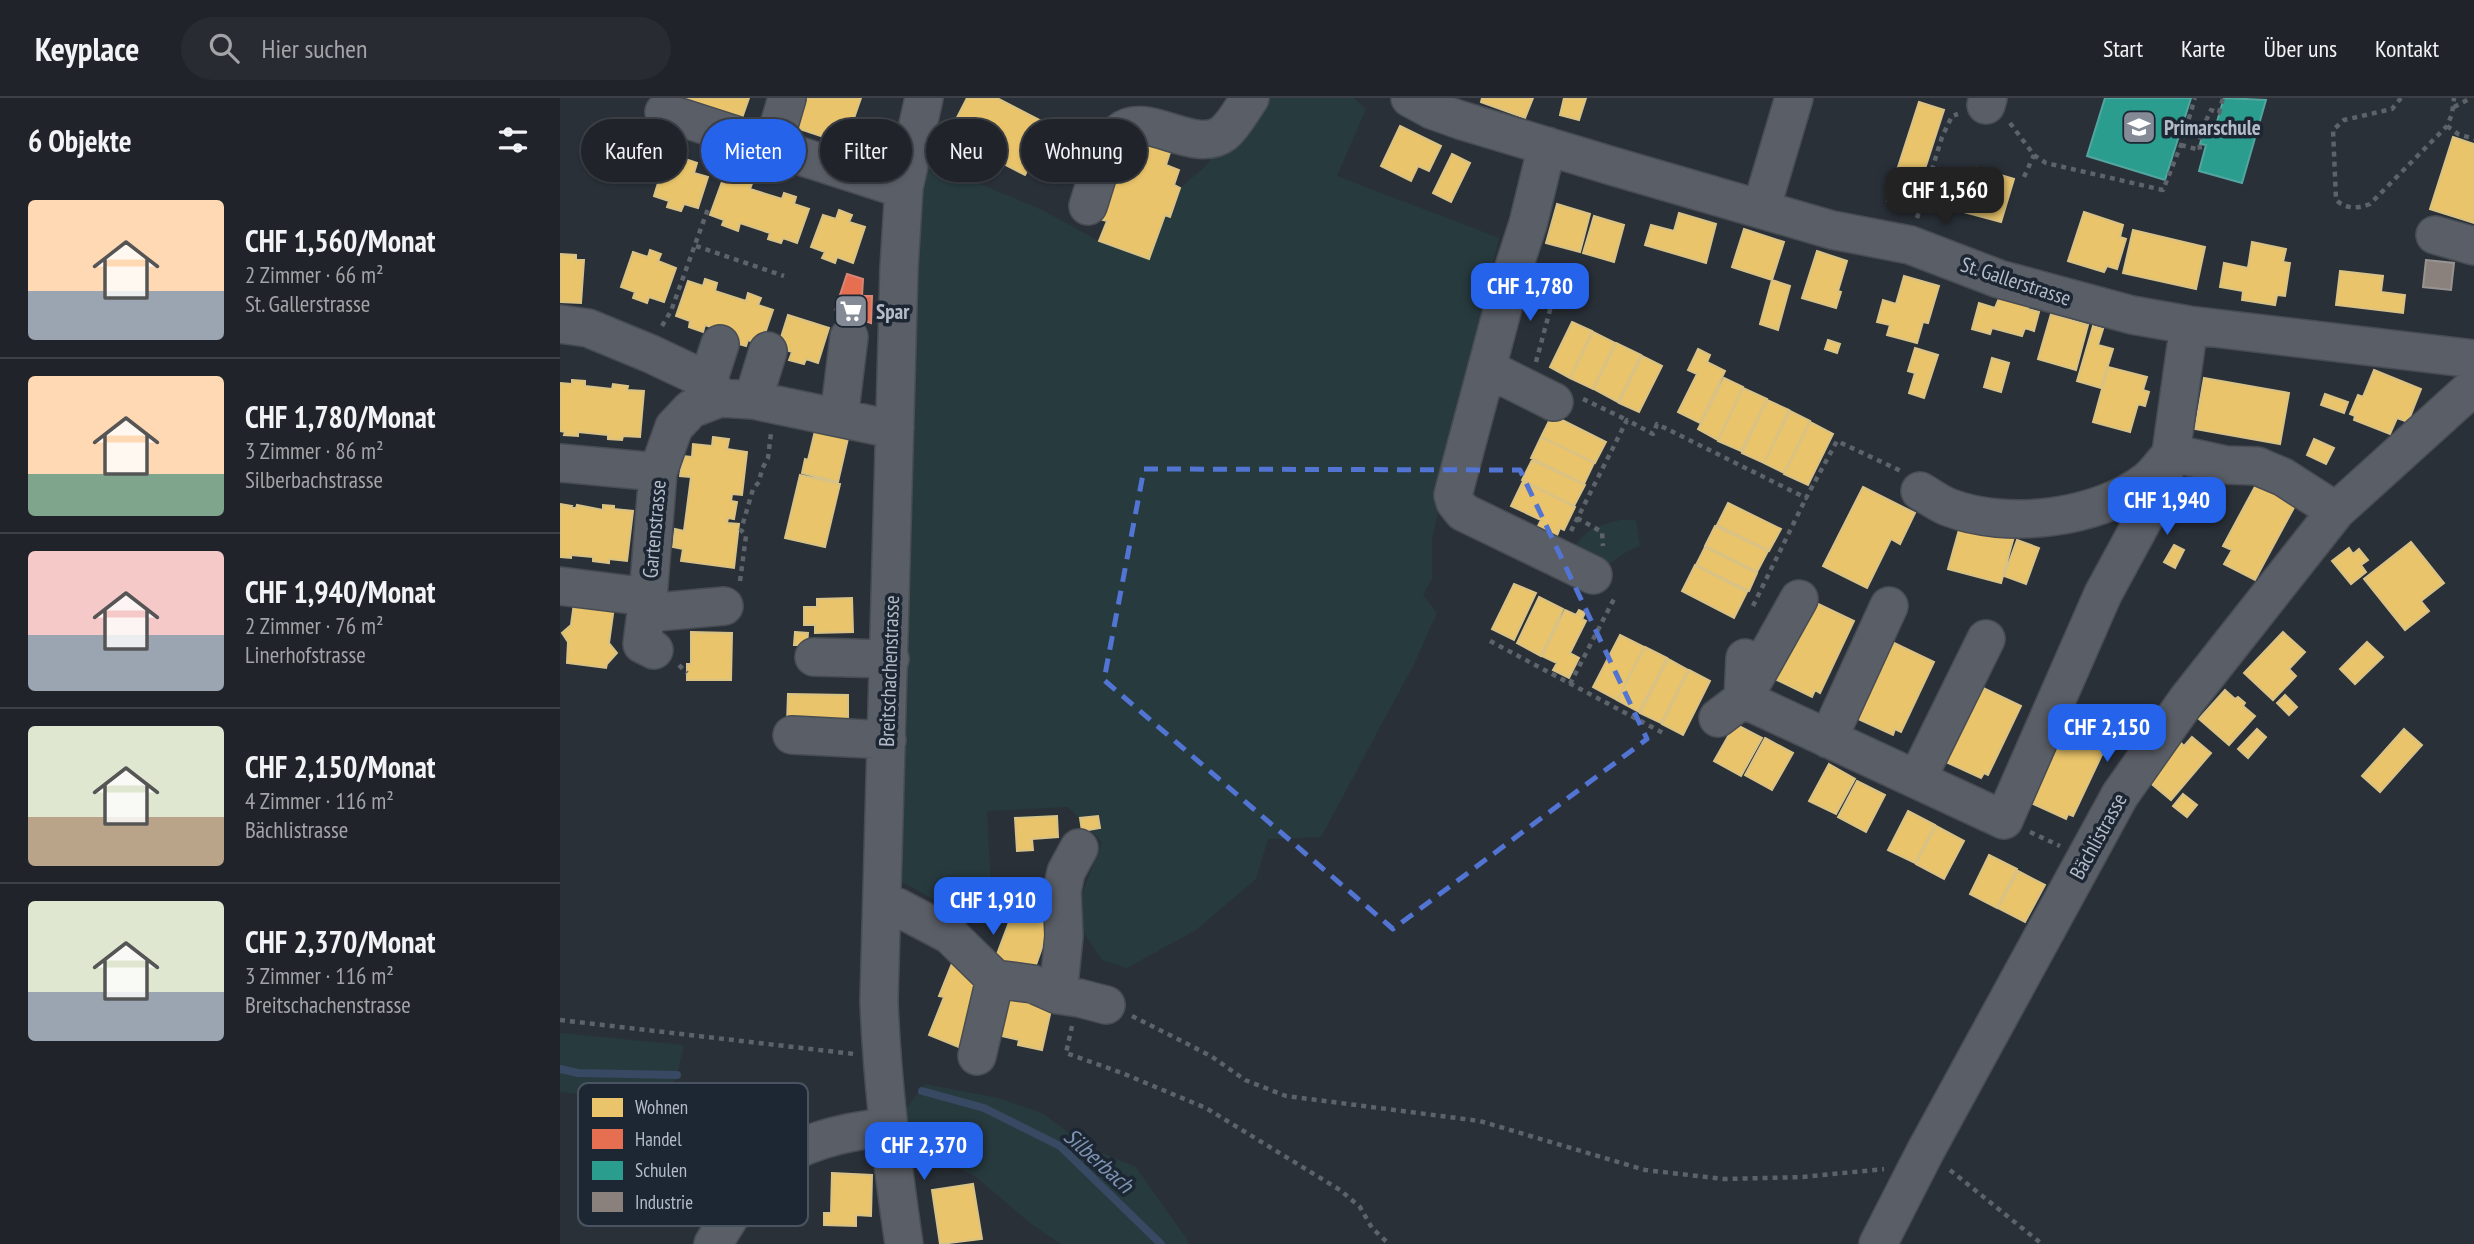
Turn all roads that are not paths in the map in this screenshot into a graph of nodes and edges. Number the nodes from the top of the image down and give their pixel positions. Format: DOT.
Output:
graph roads {
  1 [pos="788,98"];
  2 [pos="924,98"];
  3 [pos="1250,98"];
  4 [pos="1410,98"];
  5 [pos="1794,98"];
  6 [pos="664,112"];
  7 [pos="781,119"];
  8 [pos="701,124"];
  9 [pos="1547,146"];
  10 [pos="806,157"];
  11 [pos="904,187"];
  12 [pos="1088,206"];
  13 [pos="1761,209"];
  14 [pos="2435,235"];
  15 [pos="2474,246"];
  16 [pos="560,324"];
  17 [pos="2189,325"];
  18 [pos="849,337"];
  19 [pos="720,344"];
  20 [pos="768,351"];
  21 [pos="2474,359"];
  22 [pos="1488,369"];
  23 [pos="1566,399"];
  24 [pos="2467,407"];
  25 [pos="748,408"];
  26 [pos="839,418"];
  27 [pos="895,427"];
  28 [pos="2171,453"];
  29 [pos="560,463"];
  30 [pos="658,472"];
  31 [pos="1934,499"];
  32 [pos="2336,511"];
  33 [pos="1593,575"];
  34 [pos="560,586"];
  35 [pos="1799,599"];
  36 [pos="724,606"];
  37 [pos="1889,606"];
  38 [pos="648,626"];
  39 [pos="1986,639"];
  40 [pos="814,657"];
  41 [pos="1745,657"];
  42 [pos="890,659"];
  43 [pos="1730,708"];
  44 [pos="792,735"];
  45 [pos="1828,739"];
  46 [pos="887,740"];
  47 [pos="1917,779"];
  48 [pos="1079,848"];
  49 [pos="881,907"];
  50 [pos="995,979"];
  51 [pos="977,1056"];
  52 [pos="888,1127"];
  53 [pos="808,1145"];
  54 [pos="724,1226"];
  55 [pos="713,1244"];
  56 [pos="904,1244"];
  57 [pos="1878,1244"];
  1 -- 7 [label="street"];
  2 -- 11 [label="street, Breitschachenstrasse"];
  3 -- 12 [label="street"];
  4 -- 9 [label="street, St. Gallerstrasse"];
  5 -- 13 [label="street"];
  6 -- 8 [label="street"];
  9 -- 13 [label="street, St. Gallerstrasse"];
  9 -- 22 [label="street"];
  10 -- 11 [label="street"];
  11 -- 27 [label="street, Breitschachenstrasse"];
  13 -- 17 [label="street, St. Gallerstrasse"];
  14 -- 15 [label="street"];
  16 -- 25 [label="street"];
  17 -- 21 [label="street, St. Gallerstrasse"];
  17 -- 28 [label="street"];
  18 -- 26 [label="street"];
  19 -- 25 [label="street"];
  20 -- 25 [label="street"];
  22 -- 23 [label="street"];
  22 -- 33 [label="street"];
  24 -- 32 [label="street, Bächlistrasse"];
  25 -- 26 [label="street"];
  25 -- 30 [label="street, Gartenstrasse"];
  26 -- 27 [label="street"];
  27 -- 42 [label="street, Breitschachenstrasse"];
  28 -- 31 [label="street"];
  28 -- 32 [label="street"];
  28 -- 47 [label="street"];
  29 -- 30 [label="street"];
  30 -- 38 [label="street, Gartenstrasse"];
  32 -- 57 [label="street, Bächlistrasse"];
  34 -- 38 [label="street"];
  35 -- 43 [label="street"];
  36 -- 38 [label="street"];
  37 -- 45 [label="street"];
  39 -- 47 [label="street"];
  40 -- 42 [label="street"];
  41 -- 43 [label="street"];
  42 -- 46 [label="street, Breitschachenstrasse"];
  43 -- 45 [label="street"];
  44 -- 46 [label="street"];
  45 -- 47 [label="street"];
  46 -- 49 [label="street, Breitschachenstrasse"];
  48 -- 50 [label="street"];
  49 -- 50 [label="street"];
  49 -- 52 [label="street, Breitschachenstrasse"];
  50 -- 51 [label="street"];
  52 -- 53 [label="street"];
  52 -- 56 [label="street, Breitschachenstrasse"];
  54 -- 55 [label="street"];
}
